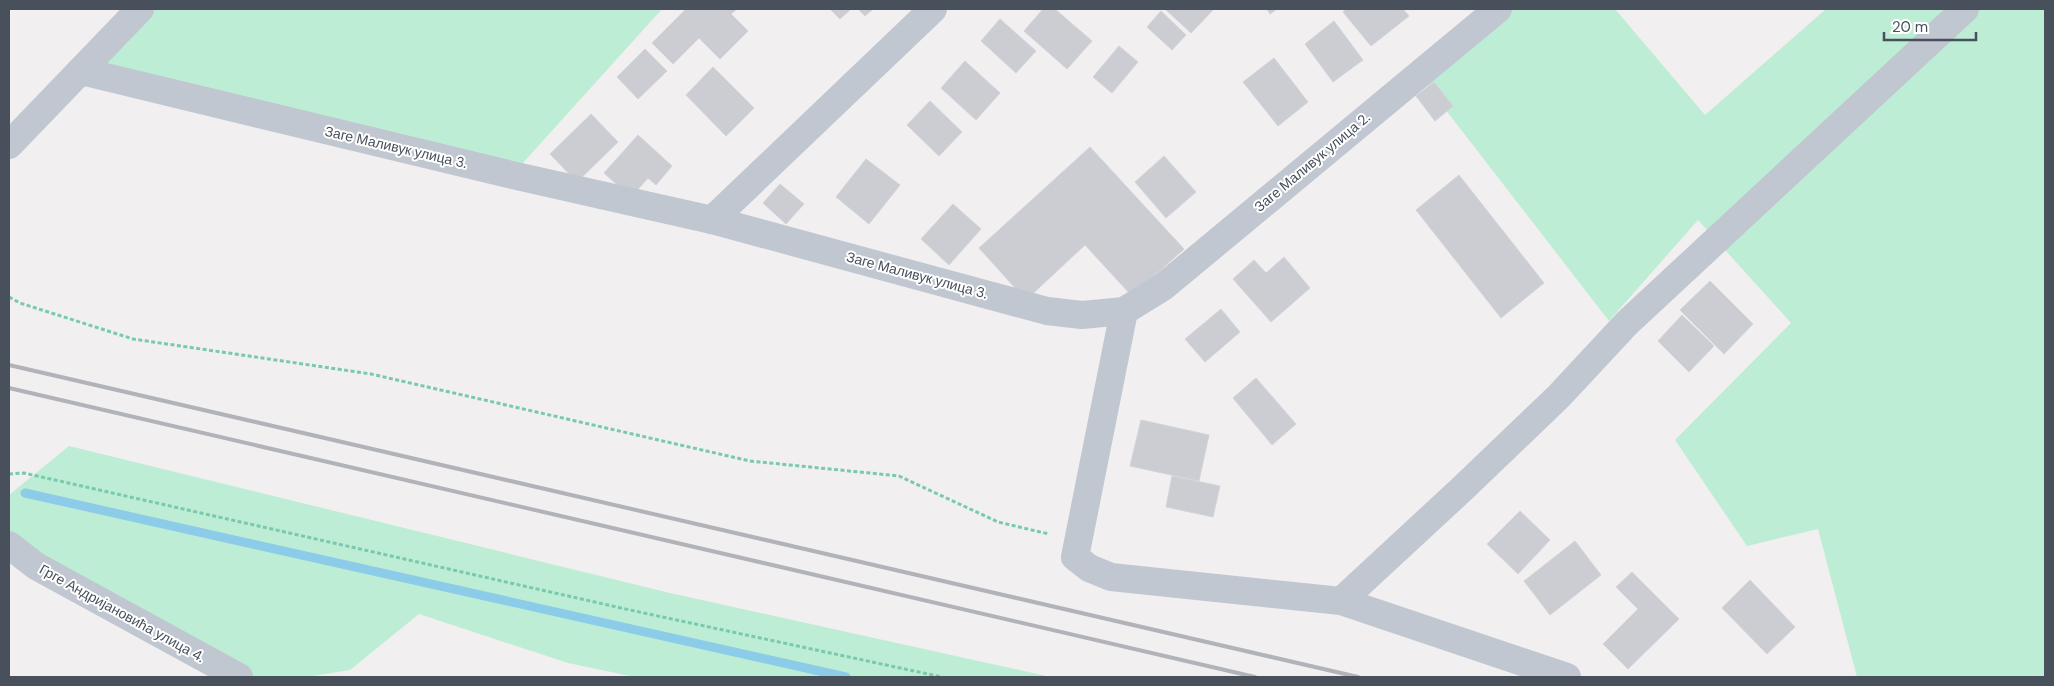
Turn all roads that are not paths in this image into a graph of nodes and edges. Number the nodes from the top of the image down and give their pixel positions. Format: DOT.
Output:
graph roads {
  1 [pos="140,9"];
  2 [pos="933,9"];
  3 [pos="1498,9"];
  4 [pos="1965,9"];
  5 [pos="80,71"];
  6 [pos="9,145"];
  7 [pos="712,220"];
  8 [pos="1124,311"];
  9 [pos="9,546"];
  10 [pos="1341,601"];
  11 [pos="239,677"];
  12 [pos="1568,677"];
  1 -- 5 [label="street"];
  2 -- 7 [label="street"];
  3 -- 8 [label="street, Заге Маливук улица 2."];
  4 -- 10 [label="street"];
  5 -- 6 [label="street"];
  5 -- 7 [label="street, Заге Маливук улица 3."];
  7 -- 8 [label="street, Заге Маливук улица 3."];
  8 -- 10 [label="street"];
  9 -- 11 [label="street, Грге Андријановића улица 4."];
  10 -- 12 [label="street"];
}
